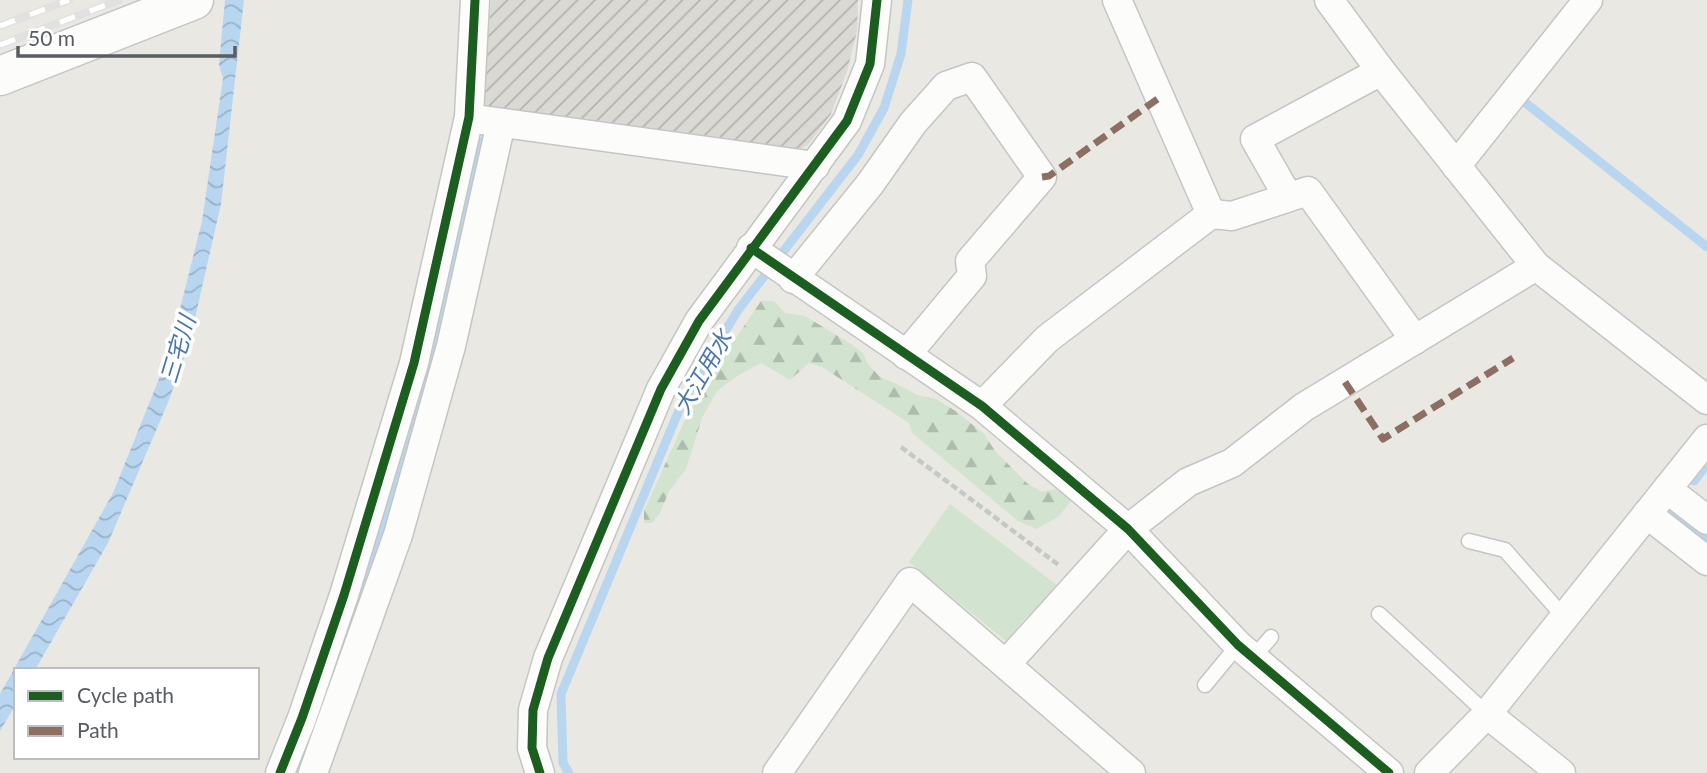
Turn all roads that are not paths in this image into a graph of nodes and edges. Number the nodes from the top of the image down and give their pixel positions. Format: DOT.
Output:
graph roads {
  1 [pos="194,0"];
  2 [pos="475,0"];
  3 [pos="877,0"];
  4 [pos="1117,0"];
  5 [pos="1329,0"];
  6 [pos="1588,0"];
  7 [pos="1381,71"];
  8 [pos="0,76"];
  9 [pos="468,117"];
  10 [pos="500,123"];
  11 [pos="815,166"];
  12 [pos="1456,166"];
  13 [pos="1288,197"];
  14 [pos="1211,214"];
  15 [pos="770,263"];
  16 [pos="1536,266"];
  17 [pos="1415,340"];
  18 [pos="906,355"];
  19 [pos="1707,400"];
  20 [pos="982,406"];
  21 [pos="1707,439"];
  22 [pos="1667,489"];
  23 [pos="1647,514"];
  24 [pos="1707,520"];
  25 [pos="1128,529"];
  26 [pos="1469,541"];
  27 [pos="1707,561"];
  28 [pos="1379,614"];
  29 [pos="1564,617"];
  30 [pos="1254,646"];
  31 [pos="1006,664"];
  32 [pos="1205,685"];
  33 [pos="1487,714"];
  34 [pos="280,773"];
  35 [pos="313,773"];
  36 [pos="540,773"];
  37 [pos="777,773"];
  38 [pos="1131,773"];
  39 [pos="1389,773"];
  40 [pos="1429,773"];
  41 [pos="1561,773"];
  1 -- 8 [label="street"];
  2 -- 9 [label="street"];
  3 -- 11 [label="street"];
  4 -- 14 [label="street"];
  5 -- 7 [label="street"];
  6 -- 12 [label="street"];
  7 -- 12 [label="street"];
  7 -- 13 [label="street"];
  9 -- 10 [label="street"];
  9 -- 34 [label="street"];
  10 -- 11 [label="street"];
  10 -- 35 [label="street"];
  11 -- 15 [label="street"];
  12 -- 16 [label="street"];
  13 -- 14 [label="street"];
  13 -- 17 [label="street"];
  14 -- 20 [label="street"];
  15 -- 18 [label="street"];
  15 -- 18 [label="street"];
  15 -- 36 [label="street"];
  16 -- 17 [label="street"];
  16 -- 19 [label="street"];
  17 -- 25 [label="street"];
  18 -- 20 [label="street"];
  20 -- 25 [label="street"];
  21 -- 22 [label="street"];
  22 -- 23 [label="street"];
  22 -- 24 [label="street"];
  23 -- 27 [label="street"];
  23 -- 29 [label="street"];
  25 -- 30 [label="street"];
  25 -- 31 [label="street"];
  26 -- 29 [label="lane"];
  28 -- 33 [label="lane"];
  29 -- 33 [label="street"];
  30 -- 32 [label="lane"];
  30 -- 39 [label="street"];
  31 -- 37 [label="street"];
  31 -- 38 [label="street"];
  33 -- 40 [label="street"];
  33 -- 41 [label="street"];
}
